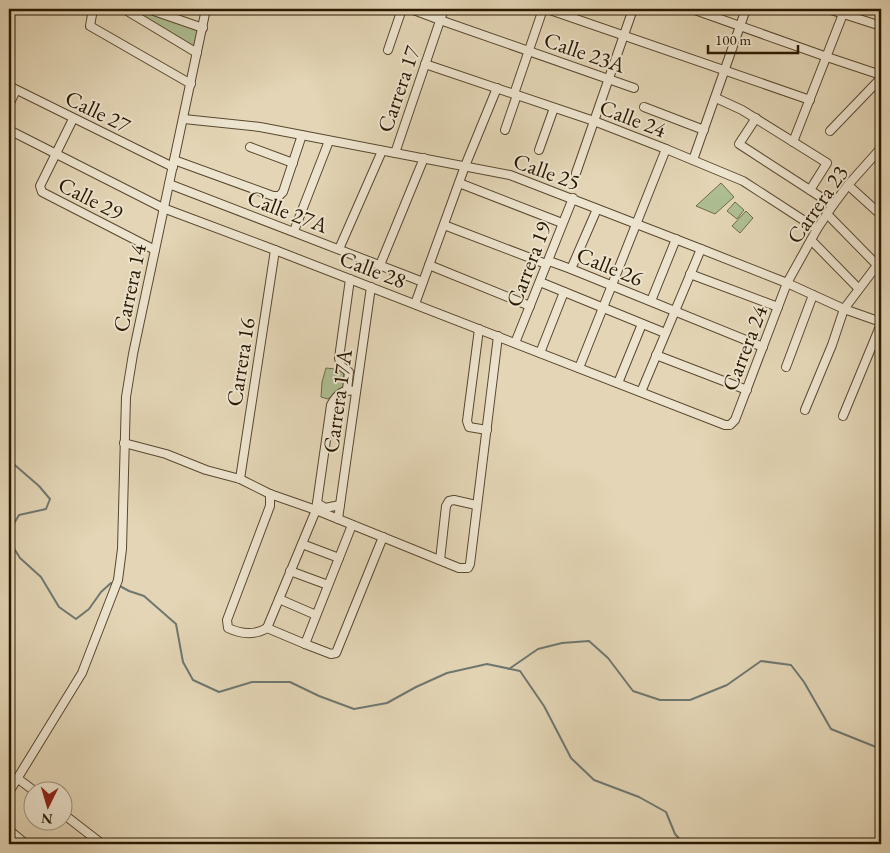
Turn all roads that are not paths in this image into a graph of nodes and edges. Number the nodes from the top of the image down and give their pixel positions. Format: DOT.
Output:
graph roads {
  1 [pos="93,9"];
  2 [pos="124,9"];
  3 [pos="148,9"];
  4 [pos="206,9"];
  5 [pos="402,9"];
  6 [pos="411,9"];
  7 [pos="444,9"];
  8 [pos="542,9"];
  9 [pos="547,9"];
  10 [pos="633,9"];
  11 [pos="692,9"];
  12 [pos="746,9"];
  13 [pos="828,9"];
  14 [pos="843,14"];
  15 [pos="440,20"];
  16 [pos="740,26"];
  17 [pos="881,26"];
  18 [pos="202,28"];
  19 [pos="624,35"];
  20 [pos="388,50"];
  21 [pos="528,50"];
  22 [pos="197,53"];
  23 [pos="826,57"];
  24 [pos="426,64"];
  25 [pos="725,70"];
  26 [pos="881,76"];
  27 [pos="609,78"];
  28 [pos="191,84"];
  29 [pos="12,88"];
  30 [pos="497,88"];
  31 [pos="634,88"];
  32 [pos="515,95"];
  33 [pos="716,98"];
  34 [pos="810,100"];
  35 [pos="9,105"];
  36 [pos="644,106"];
  37 [pos="554,108"];
  38 [pos="756,118"];
  39 [pos="73,119"];
  40 [pos="184,119"];
  41 [pos="594,122"];
  42 [pos="9,130"];
  43 [pos="505,130"];
  44 [pos="704,130"];
  45 [pos="830,131"];
  46 [pos="302,136"];
  47 [pos="329,141"];
  48 [pos="793,142"];
  49 [pos="250,147"];
  50 [pos="666,149"];
  51 [pos="539,150"];
  52 [pos="382,151"];
  53 [pos="395,153"];
  54 [pos="880,153"];
  55 [pos="56,154"];
  56 [pos="424,158"];
  57 [pos="693,160"];
  58 [pos="293,163"];
  59 [pos="173,164"];
  60 [pos="466,166"];
  61 [pos="576,172"];
  62 [pos="459,183"];
  63 [pos="169,184"];
  64 [pos="848,185"];
  65 [pos="810,190"];
  66 [pos="573,198"];
  67 [pos="833,205"];
  68 [pos="163,208"];
  69 [pos="597,209"];
  70 [pos="827,214"];
  71 [pos="881,214"];
  72 [pos="562,223"];
  73 [pos="636,224"];
  74 [pos="444,225"];
  75 [pos="817,229"];
  76 [pos="294,231"];
  77 [pos="676,239"];
  78 [pos="811,240"];
  79 [pos="340,249"];
  80 [pos="701,249"];
  81 [pos="155,250"];
  82 [pos="275,250"];
  83 [pos="879,262"];
  84 [pos="546,264"];
  85 [pos="429,265"];
  86 [pos="380,266"];
  87 [pos="571,269"];
  88 [pos="690,274"];
  89 [pos="350,279"];
  90 [pos="423,282"];
  91 [pos="540,282"];
  92 [pos="787,283"];
  93 [pos="611,285"];
  94 [pos="371,287"];
  95 [pos="858,288"];
  96 [pos="564,292"];
  97 [pos="813,295"];
  98 [pos="651,301"];
  99 [pos="415,304"];
  100 [pos="530,306"];
  101 [pos="778,307"];
  102 [pos="602,308"];
  103 [pos="844,309"];
  104 [pos="675,311"];
  105 [pos="881,323"];
  106 [pos="642,324"];
  107 [pos="479,329"];
  108 [pos="665,333"];
  109 [pos="498,336"];
  110 [pos="515,343"];
  111 [pos="763,347"];
  112 [pos="540,352"];
  113 [pos="656,355"];
  114 [pos="360,362"];
  115 [pos="786,367"];
  116 [pos="579,368"];
  117 [pos="347,369"];
  118 [pos="618,383"];
  119 [pos="346,390"];
  120 [pos="747,390"];
  121 [pos="356,391"];
  122 [pos="641,392"];
  123 [pos="805,410"];
  124 [pos="843,416"];
  125 [pos="730,424"];
  126 [pos="487,430"];
  127 [pos="124,443"];
  128 [pos="240,479"];
  129 [pos="270,494"];
  130 [pos="340,505"];
  131 [pos="476,505"];
  132 [pos="316,506"];
  133 [pos="338,519"];
  134 [pos="352,525"];
  135 [pos="383,537"];
  136 [pos="302,544"];
  137 [pos="339,558"];
  138 [pos="440,560"];
  139 [pos="290,571"];
  140 [pos="328,585"];
  141 [pos="279,599"];
  142 [pos="316,614"];
  143 [pos="267,628"];
  144 [pos="305,644"];
  145 [pos="17,778"];
  146 [pos="22,782"];
  147 [pos="9,790"];
  148 [pos="72,821"];
  149 [pos="9,830"];
  150 [pos="26,844"];
  151 [pos="102,844"];
  1 -- 28 [label="street"];
  2 -- 22 [label="street"];
  3 -- 18 [label="street"];
  4 -- 18 [label="street, Carrera 14"];
  5 -- 20 [label="street"];
  6 -- 15 [label="street, Calle 23A"];
  7 -- 15 [label="street, Carrera 17"];
  8 -- 21 [label="street"];
  9 -- 19 [label="street"];
  10 -- 19 [label="street"];
  11 -- 16 [label="street"];
  12 -- 16 [label="street"];
  13 -- 14 [label="street"];
  14 -- 17 [label="street"];
  14 -- 23 [label="street"];
  15 -- 21 [label="street, Calle 23A"];
  15 -- 24 [label="street, Carrera 17"];
  16 -- 23 [label="street"];
  16 -- 25 [label="street"];
  18 -- 22 [label="street, Carrera 14"];
  19 -- 25 [label="street"];
  19 -- 27 [label="street"];
  21 -- 27 [label="street, Calle 23A"];
  21 -- 32 [label="street"];
  22 -- 28 [label="street, Carrera 14"];
  23 -- 26 [label="street"];
  23 -- 34 [label="street"];
  24 -- 30 [label="street, Calle 24"];
  24 -- 53 [label="street, Carrera 17"];
  25 -- 33 [label="street"];
  25 -- 34 [label="street"];
  26 -- 45 [label="street"];
  27 -- 31 [label="street, Calle 23A"];
  27 -- 41 [label="street"];
  28 -- 40 [label="street, Carrera 14"];
  29 -- 35 [label="street"];
  29 -- 39 [label="street, Calle 27"];
  30 -- 32 [label="street, Calle 24"];
  30 -- 60 [label="street"];
  32 -- 37 [label="street, Calle 24"];
  32 -- 43 [label="street"];
  33 -- 38 [label="street"];
  33 -- 44 [label="street"];
  34 -- 48 [label="street"];
  36 -- 44 [label="street"];
  37 -- 41 [label="street, Calle 24"];
  37 -- 51 [label="street"];
  38 -- 48 [label="street"];
  38 -- 65 [label="street"];
  39 -- 55 [label="street"];
  39 -- 59 [label="street, Calle 27"];
  40 -- 46 [label="street, Calle 25"];
  40 -- 59 [label="street, Carrera 14"];
  41 -- 50 [label="street, Calle 24"];
  41 -- 61 [label="street"];
  42 -- 55 [label="street, Calle 28"];
  44 -- 57 [label="street"];
  46 -- 47 [label="street, Calle 25"];
  46 -- 58 [label="street"];
  47 -- 52 [label="street, Calle 25"];
  47 -- 76 [label="street"];
  48 -- 65 [label="street"];
  49 -- 58 [label="street"];
  50 -- 57 [label="street, Calle 24"];
  50 -- 73 [label="street"];
  52 -- 53 [label="street, Calle 25"];
  52 -- 79 [label="street"];
  53 -- 56 [label="street, Calle 25"];
  54 -- 64 [label="street, Carrera 23"];
  55 -- 68 [label="street, Calle 28"];
  55 -- 81 [label="street, Calle 29"];
  56 -- 60 [label="street, Calle 25"];
  56 -- 86 [label="street"];
  57 -- 75 [label="street, Calle 24"];
  58 -- 59 [label="street, Calle 27"];
  59 -- 63 [label="street, Carrera 14"];
  60 -- 62 [label="street"];
  60 -- 66 [label="street, Calle 25"];
  62 -- 72 [label="street"];
  62 -- 74 [label="street"];
  63 -- 68 [label="street, Carrera 14"];
  63 -- 76 [label="street, Calle 27A"];
  64 -- 67 [label="street, Carrera 23"];
  64 -- 71 [label="street"];
  65 -- 67 [label="street"];
  66 -- 69 [label="street, Calle 25"];
  66 -- 72 [label="street, Carrera 19"];
  67 -- 70 [label="street, Carrera 23"];
  68 -- 81 [label="street, Carrera 14"];
  68 -- 82 [label="street, Calle 28"];
  69 -- 73 [label="street, Calle 25"];
  69 -- 87 [label="street"];
  70 -- 75 [label="street, Carrera 23"];
  70 -- 83 [label="street"];
  72 -- 84 [label="street, Carrera 19"];
  73 -- 77 [label="street, Calle 25"];
  73 -- 93 [label="street"];
  74 -- 84 [label="street, Calle 26"];
  74 -- 85 [label="street"];
  75 -- 78 [label="street, Carrera 23"];
  76 -- 79 [label="street, Calle 27A"];
  77 -- 80 [label="street, Calle 25"];
  77 -- 98 [label="street"];
  78 -- 92 [label="street, Carrera 23"];
  78 -- 95 [label="street"];
  79 -- 86 [label="street, Calle 27A"];
  80 -- 88 [label="street"];
  80 -- 92 [label="street, Calle 25"];
  81 -- 127 [label="street, Carrera 14"];
  82 -- 89 [label="street, Calle 28"];
  82 -- 128 [label="street, Carrera 16"];
  83 -- 95 [label="street"];
  84 -- 87 [label="street, Calle 26"];
  84 -- 91 [label="street, Carrera 19"];
  85 -- 90 [label="street"];
  85 -- 100 [label="street"];
  86 -- 90 [label="street, Calle 27A"];
  87 -- 93 [label="street, Calle 26"];
  88 -- 101 [label="street"];
  88 -- 104 [label="street"];
  89 -- 94 [label="street, Calle 28"];
  89 -- 117 [label="street"];
  90 -- 99 [label="street"];
  91 -- 96 [label="street"];
  91 -- 100 [label="street, Carrera 19"];
  92 -- 97 [label="street, Calle 25"];
  92 -- 101 [label="street, Carrera 24"];
  93 -- 98 [label="street, Calle 26"];
  93 -- 102 [label="street"];
  94 -- 99 [label="street, Calle 28"];
  94 -- 114 [label="street, Carrera 17A"];
  95 -- 103 [label="street"];
  96 -- 102 [label="street"];
  96 -- 112 [label="street"];
  97 -- 103 [label="street, Calle 25"];
  97 -- 115 [label="street"];
  98 -- 104 [label="street, Calle 26"];
  99 -- 107 [label="street, Calle 28"];
  100 -- 110 [label="street, Carrera 19"];
  101 -- 111 [label="street, Carrera 24"];
  102 -- 106 [label="street"];
  102 -- 116 [label="street"];
  103 -- 105 [label="street, Calle 25"];
  103 -- 123 [label="street"];
  104 -- 108 [label="street"];
  104 -- 111 [label="street, Calle 26"];
  105 -- 124 [label="street"];
  106 -- 108 [label="street"];
  106 -- 118 [label="street"];
  107 -- 109 [label="street, Calle 28"];
  107 -- 126 [label="street"];
  108 -- 113 [label="street"];
  109 -- 110 [label="street, Calle 28"];
  109 -- 126 [label="street"];
  110 -- 112 [label="street, Calle 28"];
  111 -- 120 [label="street, Carrera 24"];
  112 -- 116 [label="street, Calle 28"];
  113 -- 120 [label="street"];
  113 -- 122 [label="street"];
  114 -- 117 [label="street"];
  114 -- 121 [label="street, Carrera 17A"];
  116 -- 118 [label="street, Calle 28"];
  117 -- 119 [label="street"];
  118 -- 122 [label="street, Calle 28"];
  119 -- 121 [label="street"];
  119 -- 132 [label="street"];
  120 -- 125 [label="street, Carrera 24"];
  121 -- 130 [label="street, Carrera 17A"];
  122 -- 125 [label="street, Calle 28"];
  126 -- 131 [label="street"];
  127 -- 128 [label="street"];
  127 -- 145 [label="street, Carrera 14"];
  128 -- 129 [label="street"];
  129 -- 132 [label="street"];
  129 -- 143 [label="street"];
  130 -- 132 [label="street"];
  130 -- 133 [label="street, Carrera 17A"];
  131 -- 138 [label="street"];
  131 -- 138 [label="street"];
  132 -- 133 [label="street"];
  132 -- 136 [label="street"];
  133 -- 134 [label="street"];
  134 -- 135 [label="street"];
  134 -- 137 [label="street"];
  135 -- 138 [label="street"];
  135 -- 144 [label="street"];
  136 -- 137 [label="street"];
  136 -- 139 [label="street"];
  137 -- 140 [label="street"];
  139 -- 140 [label="street"];
  139 -- 141 [label="street"];
  140 -- 142 [label="street"];
  141 -- 142 [label="street"];
  141 -- 143 [label="street"];
  142 -- 144 [label="street"];
  143 -- 144 [label="street"];
  145 -- 146 [label="street"];
  145 -- 147 [label="street, Carrera 14"];
  148 -- 151 [label="street"];
  149 -- 150 [label="street"];
}
